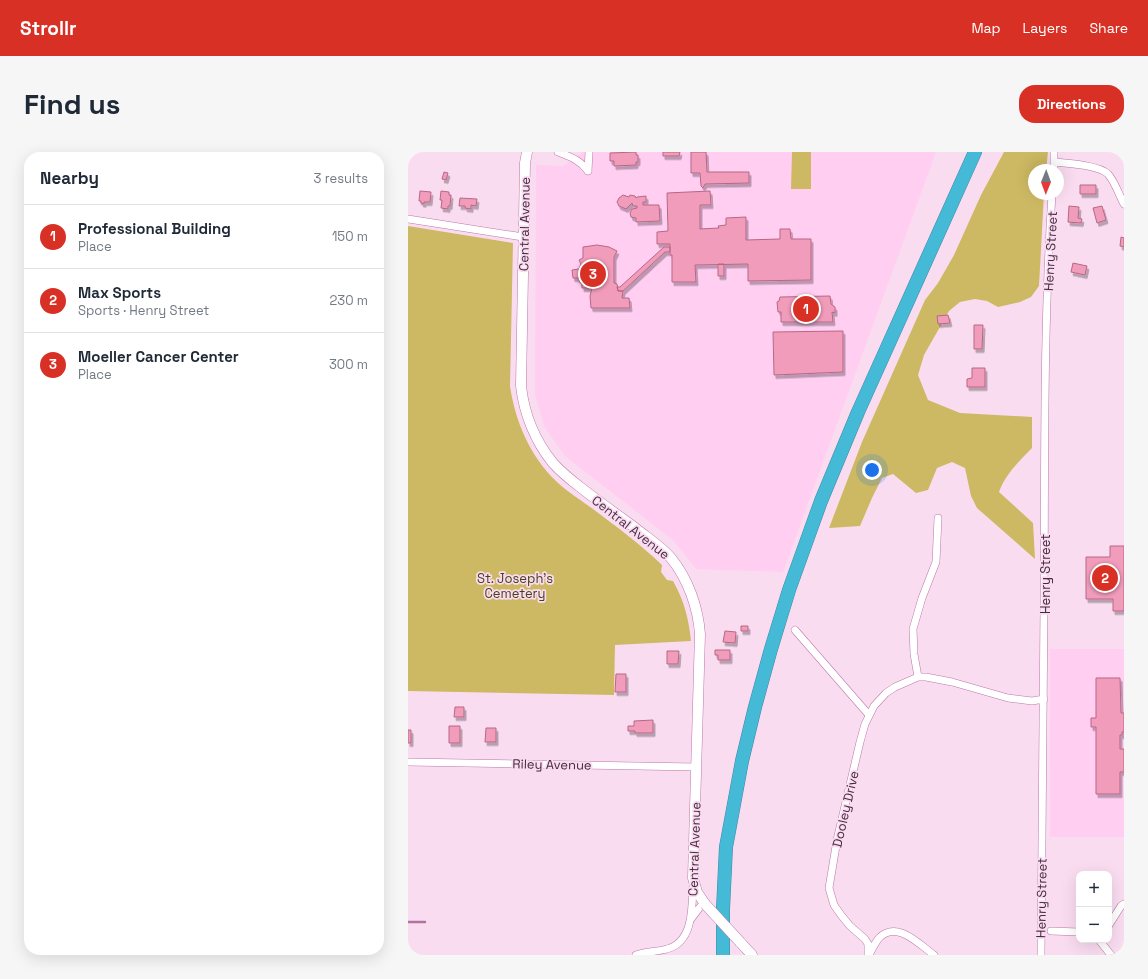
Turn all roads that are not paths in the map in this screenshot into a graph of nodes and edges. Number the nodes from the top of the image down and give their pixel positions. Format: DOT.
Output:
graph roads {
  1 [pos="527,152"];
  2 [pos="558,152"];
  3 [pos="589,152"];
  4 [pos="975,152"];
  5 [pos="1054,152"];
  6 [pos="1054,164"];
  7 [pos="1064,166"];
  8 [pos="1052,200"];
  9 [pos="1124,204"];
  10 [pos="408,219"];
  11 [pos="523,236"];
  12 [pos="938,518"];
  13 [pos="795,630"];
  14 [pos="918,677"];
  15 [pos="1044,699"];
  16 [pos="869,715"];
  17 [pos="408,762"];
  18 [pos="696,767"];
  19 [pos="693,878"];
  20 [pos="1124,904"];
  21 [pos="705,905"];
  22 [pos="1112,920"];
  23 [pos="690,921"];
  24 [pos="1051,931"];
  25 [pos="1076,932"];
  26 [pos="1102,943"];
  27 [pos="636,955"];
  28 [pos="723,955"];
  29 [pos="752,955"];
  30 [pos="868,955"];
  31 [pos="934,955"];
  32 [pos="1041,955"];
  33 [pos="1111,955"];
  1 -- 11 [label="street, Central Avenue"];
  2 -- 3 [label="street"];
  4 -- 28 [label="highway"];
  5 -- 6 [label="street"];
  7 -- 9 [label="street"];
  8 -- 15 [label="street, Henry Street"];
  10 -- 11 [label="street"];
  11 -- 18 [label="street, Central Avenue"];
  12 -- 14 [label="street"];
  13 -- 16 [label="street"];
  14 -- 15 [label="street, Dooley Drive"];
  14 -- 16 [label="street, Dooley Drive"];
  15 -- 32 [label="street, Henry Street"];
  16 -- 30 [label="street, Dooley Drive"];
  17 -- 18 [label="street, Riley Avenue"];
  18 -- 19 [label="street, Central Avenue"];
  19 -- 21 [label="street"];
  19 -- 23 [label="street, Central Avenue"];
  20 -- 22 [label="street"];
  21 -- 23 [label="street, Central Avenue"];
  21 -- 29 [label="street, bridge"];
  23 -- 27 [label="street, Central Avenue"];
  24 -- 25 [label="street"];
  26 -- 33 [label="street"];
  30 -- 31 [label="street"];
}
